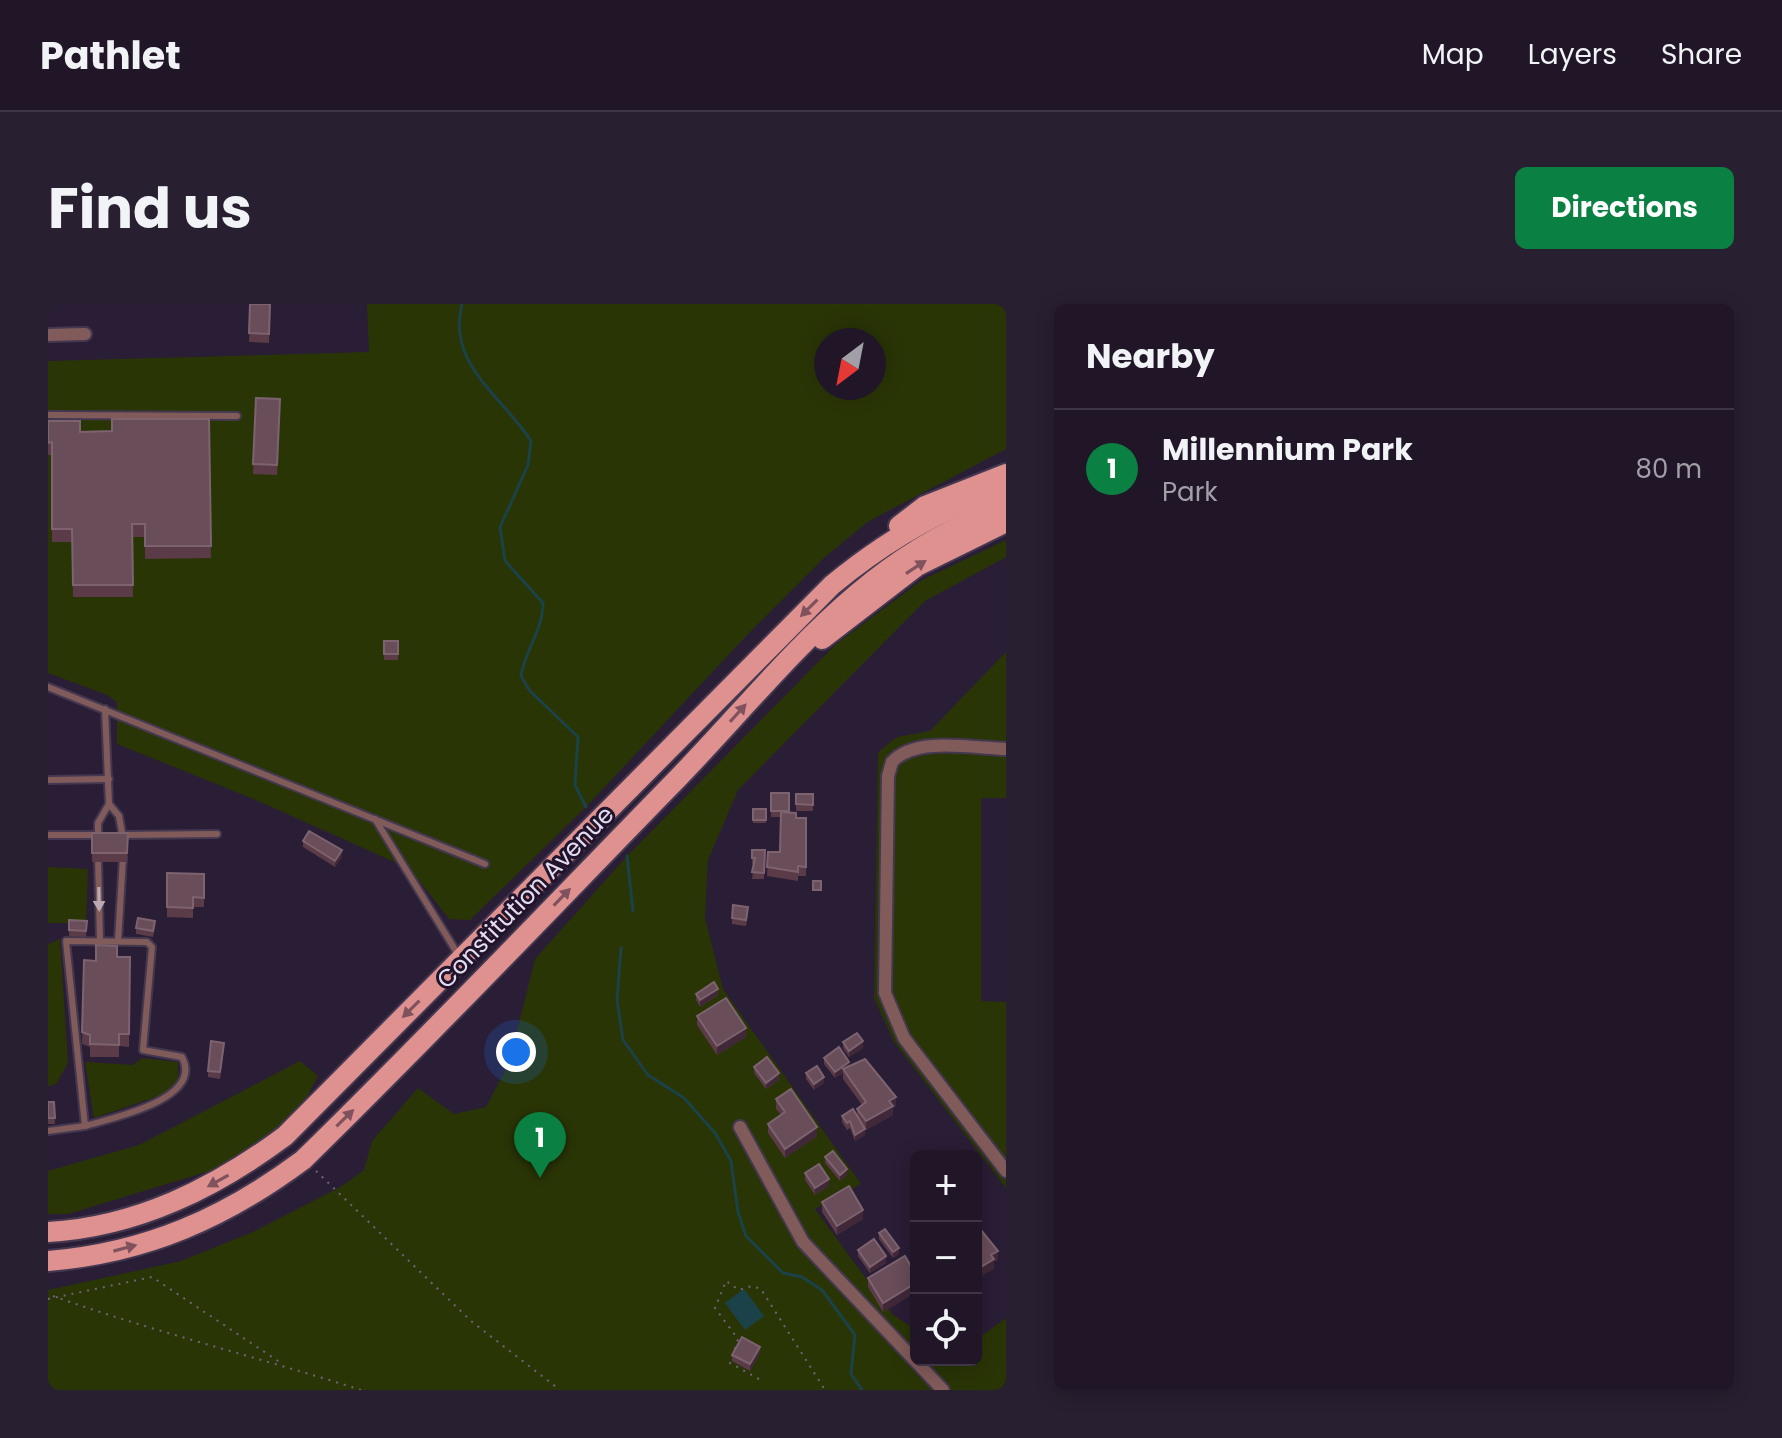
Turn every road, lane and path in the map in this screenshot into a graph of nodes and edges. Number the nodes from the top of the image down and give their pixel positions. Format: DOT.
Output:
graph roads {
  1 [pos="85,334"];
  2 [pos="48,335"];
  3 [pos="48,415"];
  4 [pos="237,416"];
  5 [pos="1006,474"];
  6 [pos="1006,488"];
  7 [pos="1006,508"];
  8 [pos="1006,522"];
  9 [pos="867,556"];
  10 [pos="785,662"];
  11 [pos="48,687"];
  12 [pos="105,709"];
  13 [pos="1006,749"];
  14 [pos="109,779"];
  15 [pos="48,780"];
  16 [pos="109,804"];
  17 [pos="374,818"];
  18 [pos="217,834"];
  19 [pos="48,835"];
  20 [pos="98,835"];
  21 [pos="123,835"];
  22 [pos="485,864"];
  23 [pos="100,941"];
  24 [pos="118,941"];
  25 [pos="461,959"];
  26 [pos="85,1126"];
  27 [pos="740,1127"];
  28 [pos="48,1131"];
  29 [pos="303,1160"];
  30 [pos="1006,1171"];
  31 [pos="48,1232"];
  32 [pos="48,1261"];
  33 [pos="53,1296"];
  34 [pos="48,1299"];
  35 [pos="284,1365"];
  36 [pos="759,1379"];
  37 [pos="361,1390"];
  38 [pos="560,1390"];
  39 [pos="825,1390"];
  40 [pos="943,1390"];
  1 -- 2 [label="street"];
  3 -- 4 [label="lane"];
  5 -- 9 [label="main road"];
  6 -- 9 [label="main road, Constitution Avenue"];
  7 -- 10 [label="main road, Constitution Avenue"];
  10 -- 8 [label="main road, one-way"];
  9 -- 25 [label="main road, Constitution Avenue, one-way"];
  29 -- 10 [label="main road, Constitution Avenue, one-way"];
  11 -- 12 [label="lane"];
  12 -- 14 [label="lane"];
  12 -- 17 [label="lane"];
  13 -- 30 [label="street"];
  14 -- 15 [label="lane"];
  14 -- 16 [label="lane"];
  16 -- 20 [label="lane"];
  16 -- 21 [label="lane"];
  17 -- 22 [label="lane"];
  17 -- 25 [label="lane"];
  18 -- 21 [label="lane"];
  19 -- 20 [label="lane"];
  20 -- 21 [label="lane"];
  20 -- 23 [label="lane, one-way"];
  21 -- 24 [label="lane"];
  23 -- 24 [label="lane"];
  23 -- 26 [label="lane"];
  24 -- 26 [label="lane"];
  25 -- 31 [label="main road, Constitution Avenue, one-way"];
  26 -- 28 [label="lane"];
  27 -- 40 [label="street"];
  32 -- 29 [label="main road, Constitution Avenue, one-way"];
  29 -- 38 [label="path"];
  33 -- 34 [label="path"];
  33 -- 35 [label="path"];
  33 -- 35 [label="path"];
  35 -- 37 [label="path"];
  36 -- 39 [label="path"];
}
